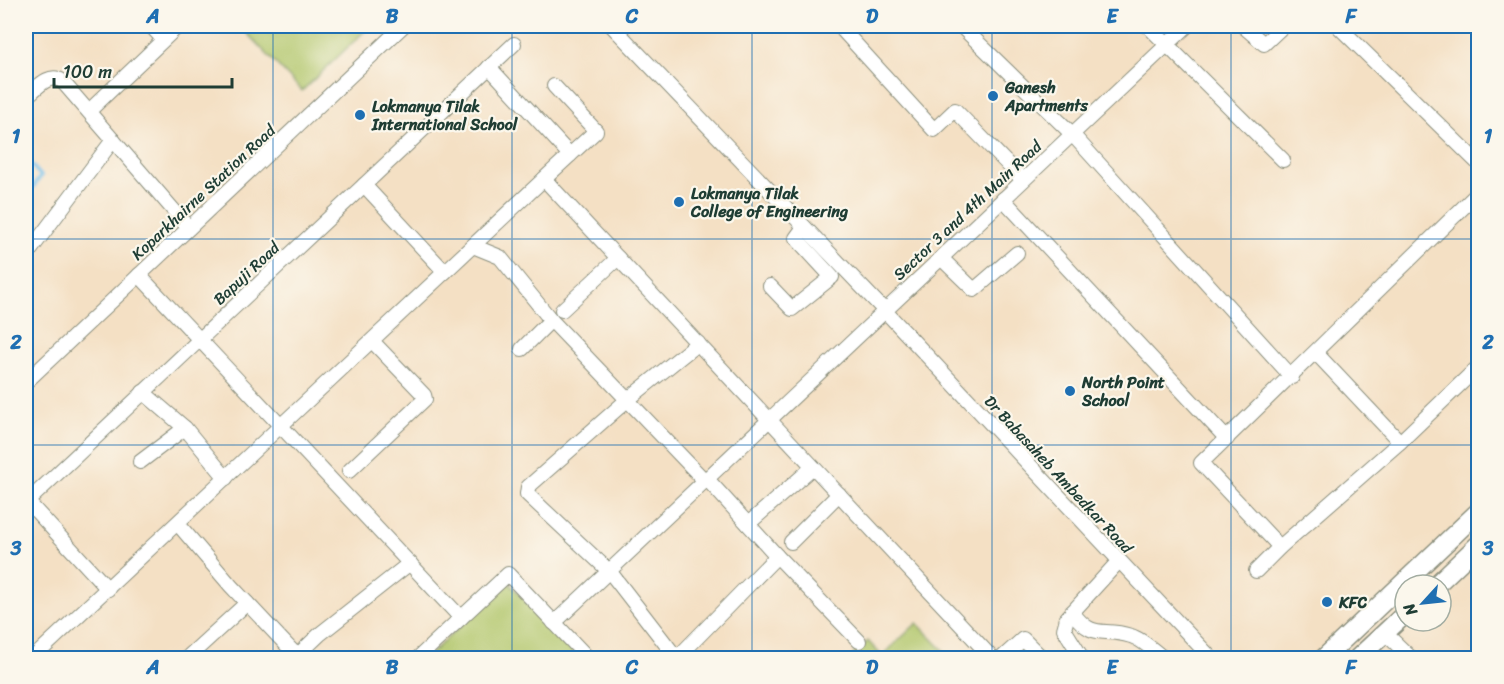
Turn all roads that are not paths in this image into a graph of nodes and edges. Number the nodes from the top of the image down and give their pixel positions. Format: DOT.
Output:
graph roads {
  1 [pos="151,26"];
  2 [pos="178,26"];
  3 [pos="403,26"];
  4 [pos="612,26"];
  5 [pos="839,26"];
  6 [pos="961,26"];
  7 [pos="1148,26"];
  8 [pos="1187,26"];
  9 [pos="1243,26"];
  10 [pos="1283,26"];
  11 [pos="1338,26"];
  12 [pos="164,39"];
  13 [pos="514,44"];
  14 [pos="1166,45"];
  15 [pos="489,67"];
  16 [pos="554,86"];
  17 [pos="26,97"];
  18 [pos="88,111"];
  19 [pos="1072,134"];
  20 [pos="113,140"];
  21 [pos="570,154"];
  22 [pos="1283,160"];
  23 [pos="1479,162"];
  24 [pos="544,179"];
  25 [pos="1023,180"];
  26 [pos="364,185"];
  27 [pos="1479,193"];
  28 [pos="1003,199"];
  29 [pos="804,226"];
  30 [pos="189,228"];
  31 [pos="473,246"];
  32 [pos="1017,253"];
  33 [pos="26,256"];
  34 [pos="618,258"];
  35 [pos="941,258"];
  36 [pos="843,267"];
  37 [pos="445,272"];
  38 [pos="139,275"];
  39 [pos="832,277"];
  40 [pos="770,286"];
  41 [pos="562,310"];
  42 [pos="885,311"];
  43 [pos="551,320"];
  44 [pos="200,339"];
  45 [pos="373,342"];
  46 [pos="698,343"];
  47 [pos="522,349"];
  48 [pos="1316,353"];
  49 [pos="1479,367"];
  50 [pos="28,374"];
  51 [pos="1292,377"];
  52 [pos="143,392"];
  53 [pos="626,401"];
  54 [pos="770,420"];
  55 [pos="281,426"];
  56 [pos="185,428"];
  57 [pos="1227,439"];
  58 [pos="1400,442"];
  59 [pos="140,462"];
  60 [pos="813,467"];
  61 [pos="349,471"];
  62 [pos="226,478"];
  63 [pos="706,480"];
  64 [pos="838,494"];
  65 [pos="26,502"];
  66 [pos="1479,512"];
  67 [pos="177,524"];
  68 [pos="748,524"];
  69 [pos="791,542"];
  70 [pos="1479,545"];
  71 [pos="1280,547"];
  72 [pos="777,556"];
  73 [pos="1118,562"];
  74 [pos="410,563"];
  75 [pos="609,572"];
  76 [pos="1256,572"];
  77 [pos="1449,573"];
  78 [pos="108,589"];
  79 [pos="247,603"];
  80 [pos="1072,612"];
  81 [pos="461,618"];
  82 [pos="554,623"];
  83 [pos="1393,625"];
  84 [pos="1385,633"];
  85 [pos="859,641"];
  86 [pos="299,657"];
  87 [pos="33,658"];
  88 [pos="187,658"];
  89 [pos="418,658"];
  90 [pos="588,658"];
  91 [pos="992,658"];
  92 [pos="1002,658"];
  93 [pos="1042,658"];
  94 [pos="1082,658"];
  95 [pos="1162,658"];
  96 [pos="1211,658"];
  97 [pos="1324,658"];
  98 [pos="1358,658"];
  99 [pos="1411,658"];
  1 -- 12 [label="street"];
  2 -- 12 [label="street"];
  3 -- 30 [label="street, Koparkhairne Station Road"];
  4 -- 29 [label="street, Dr Babasaheb Ambedkar Road"];
  5 -- 25 [label="street"];
  6 -- 19 [label="street"];
  7 -- 14 [label="street"];
  8 -- 14 [label="street, Sector 3 and 4th Main Road"];
  9 -- 10 [label="street"];
  11 -- 23 [label="street"];
  12 -- 18 [label="street"];
  13 -- 15 [label="street, Bapuji Road"];
  14 -- 19 [label="street, Sector 3 and 4th Main Road"];
  14 -- 22 [label="street"];
  15 -- 21 [label="street"];
  15 -- 26 [label="street, Bapuji Road"];
  16 -- 21 [label="street"];
  17 -- 18 [label="street"];
  18 -- 20 [label="street"];
  19 -- 25 [label="street, Sector 3 and 4th Main Road"];
  19 -- 51 [label="street"];
  20 -- 30 [label="street"];
  20 -- 33 [label="street"];
  21 -- 24 [label="street"];
  24 -- 31 [label="street"];
  24 -- 34 [label="street"];
  25 -- 28 [label="street, Sector 3 and 4th Main Road"];
  26 -- 37 [label="street"];
  26 -- 44 [label="street, Bapuji Road"];
  27 -- 48 [label="street"];
  28 -- 35 [label="street, Sector 3 and 4th Main Road"];
  28 -- 57 [label="street"];
  29 -- 36 [label="street, Dr Babasaheb Ambedkar Road"];
  29 -- 39 [label="street"];
  30 -- 38 [label="street, Koparkhairne Station Road"];
  31 -- 37 [label="street"];
  31 -- 43 [label="street"];
  32 -- 35 [label="street"];
  34 -- 41 [label="street"];
  34 -- 46 [label="street"];
  35 -- 42 [label="street, Sector 3 and 4th Main Road"];
  36 -- 39 [label="street"];
  36 -- 42 [label="street, Dr Babasaheb Ambedkar Road"];
  37 -- 45 [label="street"];
  38 -- 44 [label="street"];
  38 -- 50 [label="street, Koparkhairne Station Road"];
  39 -- 40 [label="street"];
  42 -- 54 [label="street, Sector 3 and 4th Main Road"];
  42 -- 73 [label="street, Dr Babasaheb Ambedkar Road"];
  43 -- 47 [label="street"];
  43 -- 53 [label="street"];
  44 -- 52 [label="street, Bapuji Road"];
  44 -- 55 [label="street"];
  45 -- 55 [label="street"];
  45 -- 61 [label="street"];
  46 -- 53 [label="street"];
  46 -- 54 [label="street"];
  48 -- 51 [label="street"];
  48 -- 58 [label="street"];
  49 -- 58 [label="street"];
  51 -- 57 [label="street"];
  52 -- 56 [label="street"];
  52 -- 65 [label="street, Bapuji Road"];
  53 -- 63 [label="street"];
  53 -- 75 [label="street"];
  54 -- 60 [label="street"];
  54 -- 63 [label="street, Sector 3 and 4th Main Road"];
  55 -- 62 [label="street"];
  55 -- 74 [label="street"];
  56 -- 59 [label="street"];
  56 -- 62 [label="street"];
  57 -- 71 [label="street"];
  58 -- 71 [label="street"];
  60 -- 64 [label="street"];
  60 -- 68 [label="street"];
  62 -- 67 [label="street"];
  63 -- 68 [label="street"];
  63 -- 75 [label="street, Sector 3 and 4th Main Road"];
  64 -- 69 [label="street"];
  64 -- 91 [label="street"];
  65 -- 78 [label="street"];
  66 -- 97 [label="main road"];
  67 -- 78 [label="street"];
  67 -- 79 [label="street"];
  68 -- 72 [label="street"];
  70 -- 77 [label="main road"];
  71 -- 76 [label="street"];
  72 -- 75 [label="street"];
  72 -- 85 [label="street"];
  73 -- 80 [label="street"];
  73 -- 96 [label="street, Dr Babasaheb Ambedkar Road"];
  74 -- 81 [label="street"];
  74 -- 86 [label="street"];
  75 -- 82 [label="street, Sector 3 and 4th Main Road"];
  78 -- 87 [label="street"];
  79 -- 86 [label="street"];
  79 -- 88 [label="street"];
  80 -- 94 [label="street"];
  80 -- 95 [label="street"];
  81 -- 82 [label="street"];
  81 -- 89 [label="street"];
  82 -- 90 [label="street"];
  83 -- 84 [label="main road"];
  84 -- 98 [label="main road"];
  84 -- 99 [label="street"];
  92 -- 93 [label="street"];
}
